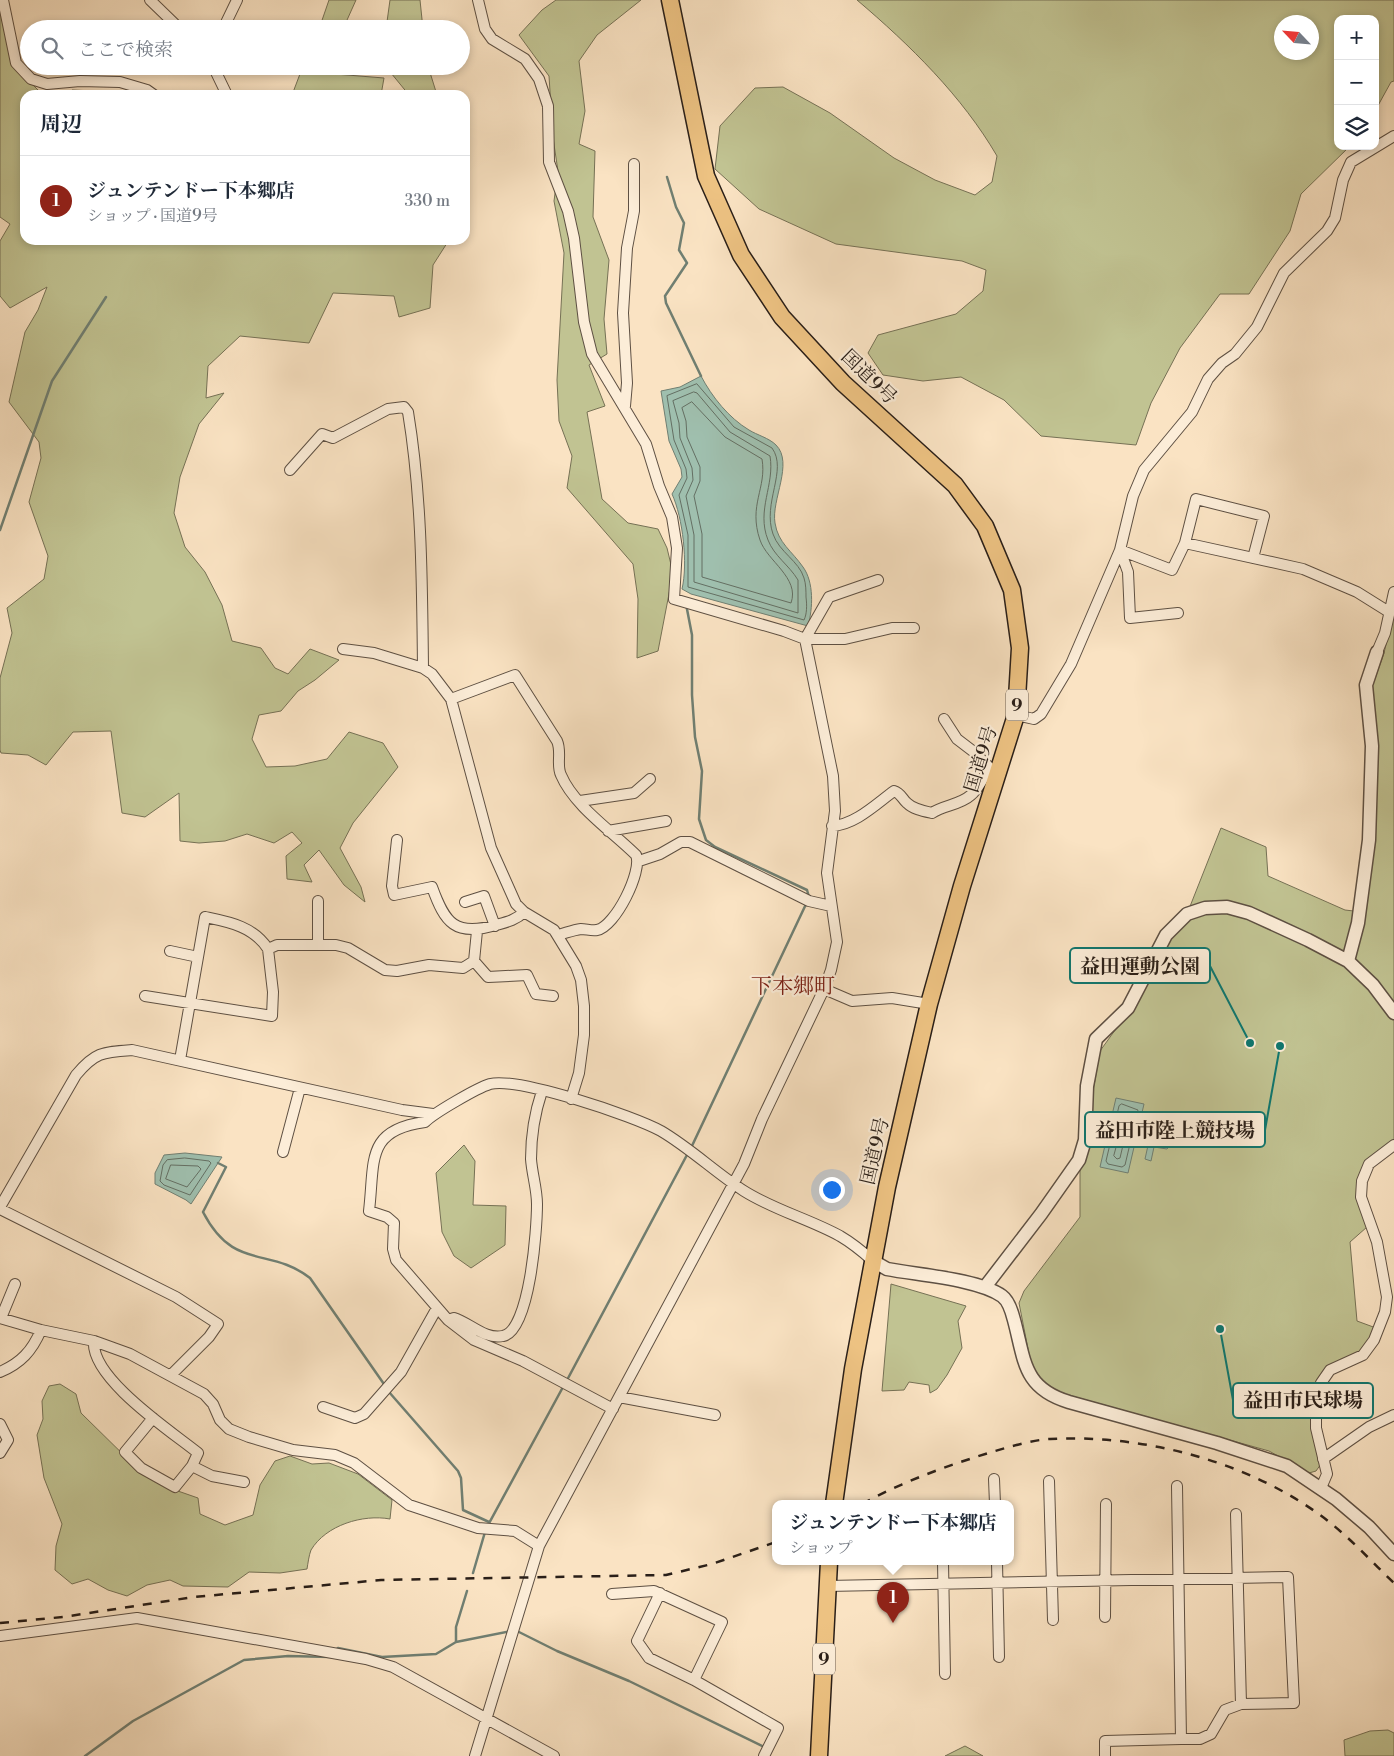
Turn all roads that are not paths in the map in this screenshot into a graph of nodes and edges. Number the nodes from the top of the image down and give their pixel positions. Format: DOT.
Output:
graph roads {
  1 [pos="3,0"];
  2 [pos="150,0"];
  3 [pos="237,0"];
  4 [pos="478,0"];
  5 [pos="670,0"];
  6 [pos="171,20"];
  7 [pos="227,20"];
  8 [pos="20,67"];
  9 [pos="27,75"];
  10 [pos="217,75"];
  11 [pos="146,90"];
  12 [pos="225,90"];
  13 [pos="1394,136"];
  14 [pos="634,164"];
  15 [pos="625,406"];
  16 [pos="290,470"];
  17 [pos="1185,543"];
  18 [pos="1120,550"];
  19 [pos="1253,558"];
  20 [pos="878,580"];
  21 [pos="1394,592"];
  22 [pos="1389,612"];
  23 [pos="1178,613"];
  24 [pos="914,628"];
  25 [pos="804,639"];
  26 [pos="343,649"];
  27 [pos="1377,652"];
  28 [pos="423,668"];
  29 [pos="451,699"];
  30 [pos="1016,715"];
  31 [pos="944,719"];
  32 [pos="995,770"];
  33 [pos="650,779"];
  34 [pos="580,801"];
  35 [pos="666,821"];
  36 [pos="832,826"];
  37 [pos="608,831"];
  38 [pos="397,840"];
  39 [pos="639,861"];
  40 [pos="318,902"];
  41 [pos="465,902"];
  42 [pos="831,906"];
  43 [pos="524,912"];
  44 [pos="495,926"];
  45 [pos="477,930"];
  46 [pos="558,935"];
  47 [pos="318,945"];
  48 [pos="268,949"];
  49 [pos="170,952"];
  50 [pos="198,957"];
  51 [pos="1348,960"];
  52 [pos="474,961"];
  53 [pos="824,989"];
  54 [pos="145,996"];
  55 [pos="553,996"];
  56 [pos="191,1003"];
  57 [pos="929,1004"];
  58 [pos="1394,1013"];
  59 [pos="180,1060"];
  60 [pos="300,1088"];
  61 [pos="542,1091"];
  62 [pos="571,1099"];
  63 [pos="434,1114"];
  64 [pos="1394,1145"];
  65 [pos="283,1152"];
  66 [pos="734,1183"];
  67 [pos="0,1208"];
  68 [pos="873,1261"];
  69 [pos="15,1284"];
  70 [pos="984,1287"];
  71 [pos="437,1308"];
  72 [pos="0,1318"];
  73 [pos="448,1320"];
  74 [pos="41,1330"];
  75 [pos="94,1341"];
  76 [pos="0,1372"];
  77 [pos="172,1375"];
  78 [pos="619,1397"];
  79 [pos="323,1407"];
  80 [pos="613,1409"];
  81 [pos="715,1414"];
  82 [pos="1394,1415"];
  83 [pos="153,1418"];
  84 [pos="0,1424"];
  85 [pos="0,1453"];
  86 [pos="1324,1458"];
  87 [pos="192,1466"];
  88 [pos="994,1479"];
  89 [pos="1049,1481"];
  90 [pos="244,1482"];
  91 [pos="1176,1486"];
  92 [pos="1321,1488"];
  93 [pos="835,1500"];
  94 [pos="995,1500"];
  95 [pos="1106,1504"];
  96 [pos="1236,1514"];
  97 [pos="539,1546"];
  98 [pos="1394,1554"];
  99 [pos="829,1565"];
  100 [pos="943,1565"];
  101 [pos="997,1565"];
  102 [pos="1238,1577"];
  103 [pos="1178,1578"];
  104 [pos="1106,1580"];
  105 [pos="1052,1581"];
  106 [pos="998,1583"];
  107 [pos="944,1584"];
  108 [pos="827,1586"];
  109 [pos="660,1593"];
  110 [pos="612,1594"];
  111 [pos="1105,1617"];
  112 [pos="1053,1620"];
  113 [pos="0,1636"];
  114 [pos="999,1657"];
  115 [pos="945,1674"];
  116 [pos="694,1680"];
  117 [pos="1241,1704"];
  118 [pos="488,1718"];
  119 [pos="1181,1739"];
  120 [pos="475,1756"];
  121 [pos="554,1756"];
  122 [pos="764,1756"];
  123 [pos="819,1756"];
  124 [pos="1106,1756"];
  1 -- 8 [label="street"];
  2 -- 6 [label="street"];
  3 -- 7 [label="street"];
  4 -- 15 [label="street"];
  5 -- 30 [label="highway, 国道9号 / 9"];
  9 -- 11 [label="street"];
  10 -- 12 [label="street"];
  13 -- 18 [label="street"];
  14 -- 15 [label="street"];
  15 -- 25 [label="street"];
  16 -- 28 [label="street"];
  17 -- 18 [label="street"];
  17 -- 19 [label="street"];
  17 -- 19 [label="street"];
  18 -- 23 [label="street"];
  18 -- 30 [label="street"];
  19 -- 22 [label="street"];
  20 -- 25 [label="street"];
  21 -- 22 [label="street"];
  22 -- 27 [label="street"];
  24 -- 25 [label="street"];
  25 -- 36 [label="street"];
  26 -- 28 [label="street"];
  27 -- 51 [label="street"];
  28 -- 29 [label="street"];
  29 -- 34 [label="street"];
  29 -- 43 [label="street"];
  30 -- 32 [label="highway, 国道9号 / 9"];
  31 -- 32 [label="street"];
  32 -- 36 [label="street"];
  32 -- 57 [label="highway, 国道9号 / 9"];
  33 -- 34 [label="street"];
  34 -- 37 [label="street"];
  35 -- 37 [label="street"];
  36 -- 42 [label="street"];
  37 -- 39 [label="street"];
  38 -- 45 [label="street"];
  39 -- 42 [label="street"];
  39 -- 46 [label="street"];
  40 -- 47 [label="street"];
  41 -- 44 [label="street"];
  42 -- 53 [label="street"];
  43 -- 44 [label="street"];
  43 -- 46 [label="street"];
  44 -- 45 [label="street"];
  45 -- 52 [label="street"];
  46 -- 62 [label="street"];
  47 -- 48 [label="street"];
  47 -- 52 [label="street"];
  48 -- 50 [label="street"];
  48 -- 56 [label="street"];
  49 -- 50 [label="street"];
  50 -- 56 [label="street"];
  51 -- 58 [label="street"];
  51 -- 70 [label="street"];
  52 -- 55 [label="street"];
  53 -- 57 [label="street"];
  53 -- 66 [label="street"];
  54 -- 56 [label="street"];
  56 -- 59 [label="street"];
  57 -- 68 [label="highway, 国道9号 / 9"];
  59 -- 60 [label="street"];
  59 -- 67 [label="street"];
  60 -- 63 [label="street"];
  60 -- 65 [label="street"];
  61 -- 62 [label="street"];
  61 -- 63 [label="street"];
  61 -- 73 [label="street"];
  62 -- 66 [label="street"];
  63 -- 71 [label="street"];
  64 -- 86 [label="street"];
  66 -- 68 [label="street"];
  66 -- 78 [label="street"];
  67 -- 77 [label="street"];
  68 -- 70 [label="street"];
  68 -- 93 [label="highway, 国道9号 / 9"];
  69 -- 72 [label="street"];
  70 -- 92 [label="street"];
  71 -- 73 [label="street"];
  71 -- 79 [label="street"];
  72 -- 74 [label="street"];
  73 -- 80 [label="street"];
  74 -- 75 [label="street"];
  74 -- 76 [label="street"];
  75 -- 77 [label="street"];
  75 -- 83 [label="street"];
  77 -- 97 [label="street"];
  78 -- 80 [label="street"];
  78 -- 81 [label="street"];
  80 -- 97 [label="street"];
  82 -- 86 [label="street"];
  83 -- 87 [label="street"];
  83 -- 87 [label="street"];
  84 -- 85 [label="street"];
  86 -- 92 [label="street"];
  87 -- 90 [label="street"];
  88 -- 94 [label="street"];
  89 -- 105 [label="street"];
  91 -- 103 [label="street"];
  92 -- 98 [label="street"];
  95 -- 104 [label="street"];
  96 -- 102 [label="street"];
  97 -- 118 [label="street"];
  99 -- 108 [label="highway, 9"];
  100 -- 107 [label="street"];
  101 -- 106 [label="street"];
  102 -- 103 [label="street"];
  102 -- 117 [label="street"];
  102 -- 117 [label="street"];
  103 -- 104 [label="street"];
  103 -- 119 [label="street"];
  104 -- 105 [label="street"];
  104 -- 111 [label="street"];
  105 -- 106 [label="street"];
  105 -- 112 [label="street"];
  106 -- 107 [label="street"];
  106 -- 114 [label="street"];
  107 -- 108 [label="street"];
  107 -- 115 [label="street"];
  108 -- 123 [label="highway, 9"];
  109 -- 110 [label="street"];
  109 -- 116 [label="street"];
  109 -- 116 [label="street"];
  113 -- 118 [label="street"];
  116 -- 122 [label="street"];
  117 -- 119 [label="street"];
  118 -- 120 [label="street"];
  118 -- 121 [label="street"];
  119 -- 124 [label="street"];
}
